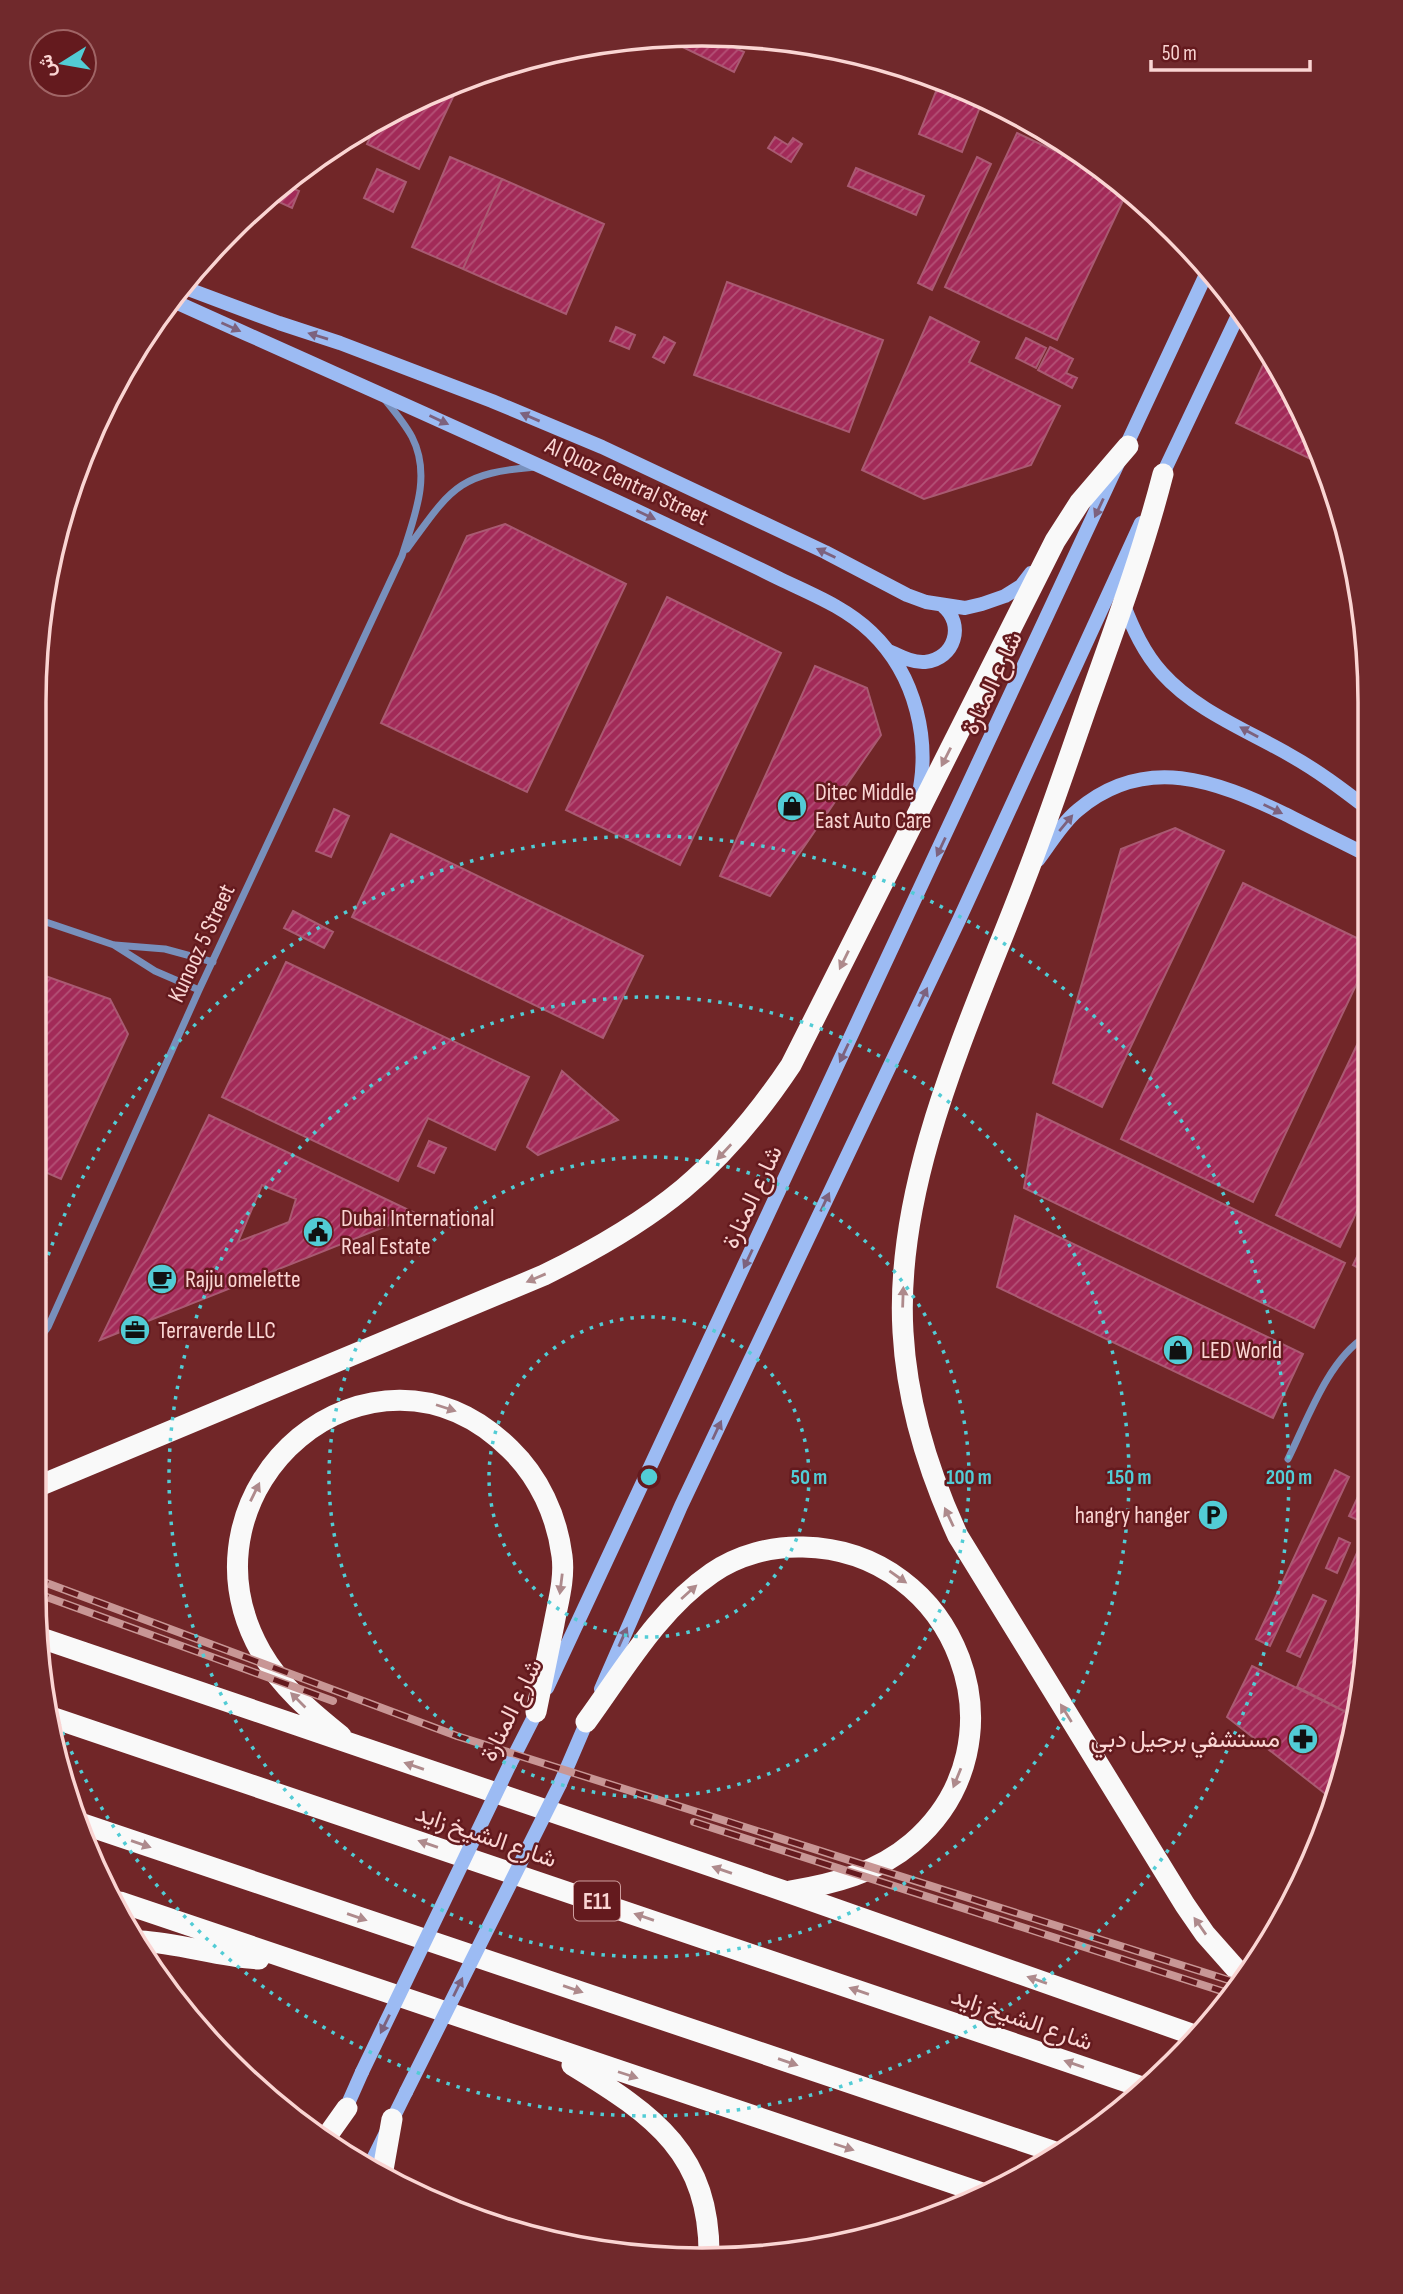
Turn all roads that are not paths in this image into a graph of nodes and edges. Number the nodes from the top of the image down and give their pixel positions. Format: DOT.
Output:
graph roads {
  1 [pos="1204,280"];
  2 [pos="191,290"];
  3 [pos="180,304"];
  4 [pos="1235,321"];
  5 [pos="381,393"];
  6 [pos="1128,446"];
  7 [pos="543,467"];
  8 [pos="1163,474"];
  9 [pos="1055,541"];
  10 [pos="402,556"];
  11 [pos="1123,603"];
  12 [pos="943,606"];
  13 [pos="887,651"];
  14 [pos="1358,802"];
  15 [pos="912,824"];
  16 [pos="1358,851"];
  17 [pos="1026,878"];
  18 [pos="46,922"];
  19 [pos="114,945"];
  20 [pos="213,962"];
  21 [pos="200,990"];
  22 [pos="46,1330"];
  23 [pos="1358,1344"];
  24 [pos="1288,1460"];
  25 [pos="46,1483"];
  26 [pos="47,1640"];
  27 [pos="536,1713"];
  28 [pos="58,1719"];
  29 [pos="586,1722"];
  30 [pos="350,1744"];
  31 [pos="88,1826"];
  32 [pos="787,1892"];
  33 [pos="124,1903"];
  34 [pos="146,1941"];
  35 [pos="290,1961"];
  36 [pos="1237,1971"];
  37 [pos="1188,2033"];
  38 [pos="540,2045"];
  39 [pos="1135,2085"];
  40 [pos="346,2108"];
  41 [pos="392,2119"];
  42 [pos="329,2133"];
  43 [pos="334,2136"];
  44 [pos="1048,2150"];
  45 [pos="373,2161"];
  46 [pos="384,2167"];
  47 [pos="973,2190"];
  48 [pos="709,2248"];
  1 -- 6 [label="main road, شارع المنارة"];
  12 -- 2 [label="main road, Al Quoz Central Street, one-way"];
  3 -- 5 [label="main road, Al Quoz Central Street, one-way"];
  4 -- 8 [label="main road"];
  5 -- 7 [label="main road, Al Quoz Central Street, one-way"];
  5 -- 10 [label="street, Kunooz 5 Street"];
  6 -- 9 [label="highway"];
  6 -- 27 [label="main road, شارع المنارة, one-way"];
  7 -- 10 [label="street, Kunooz 5 Street"];
  7 -- 13 [label="main road, Al Quoz Central Street, one-way"];
  8 -- 11 [label="highway"];
  29 -- 8 [label="main road, one-way"];
  9 -- 12 [label="main road, Al Quoz Central Street"];
  9 -- 15 [label="highway, one-way"];
  10 -- 20 [label="street, Kunooz 5 Street"];
  14 -- 11 [label="main road, one-way"];
  11 -- 17 [label="highway"];
  12 -- 13 [label="main road"];
  13 -- 15 [label="main road, Al Quoz Central Street"];
  15 -- 25 [label="highway, one-way"];
  17 -- 16 [label="main road, one-way"];
  36 -- 17 [label="highway, one-way"];
  18 -- 19 [label="street"];
  19 -- 20 [label="street"];
  19 -- 21 [label="street"];
  20 -- 21 [label="street, Kunooz 5 Street"];
  21 -- 22 [label="street, Kunooz 5 Street"];
  23 -- 24 [label="street"];
  26 -- 30 [label="highway"];
  30 -- 27 [label="highway, one-way"];
  27 -- 40 [label="main road, شارع المنارة, one-way, bridge"];
  39 -- 28 [label="highway, شارع الشيخ زايد / E11, one-way"];
  29 -- 32 [label="highway, one-way"];
  41 -- 29 [label="main road, one-way, bridge"];
  32 -- 30 [label="highway, one-way"];
  31 -- 44 [label="highway, one-way"];
  37 -- 32 [label="highway, one-way"];
  33 -- 35 [label="highway"];
  34 -- 35 [label="highway"];
  35 -- 38 [label="highway"];
  38 -- 47 [label="highway, one-way"];
  38 -- 48 [label="highway"];
  40 -- 42 [label="highway"];
  40 -- 43 [label="main road, شارع المنارة"];
  41 -- 45 [label="main road"];
  41 -- 46 [label="highway"];
}
